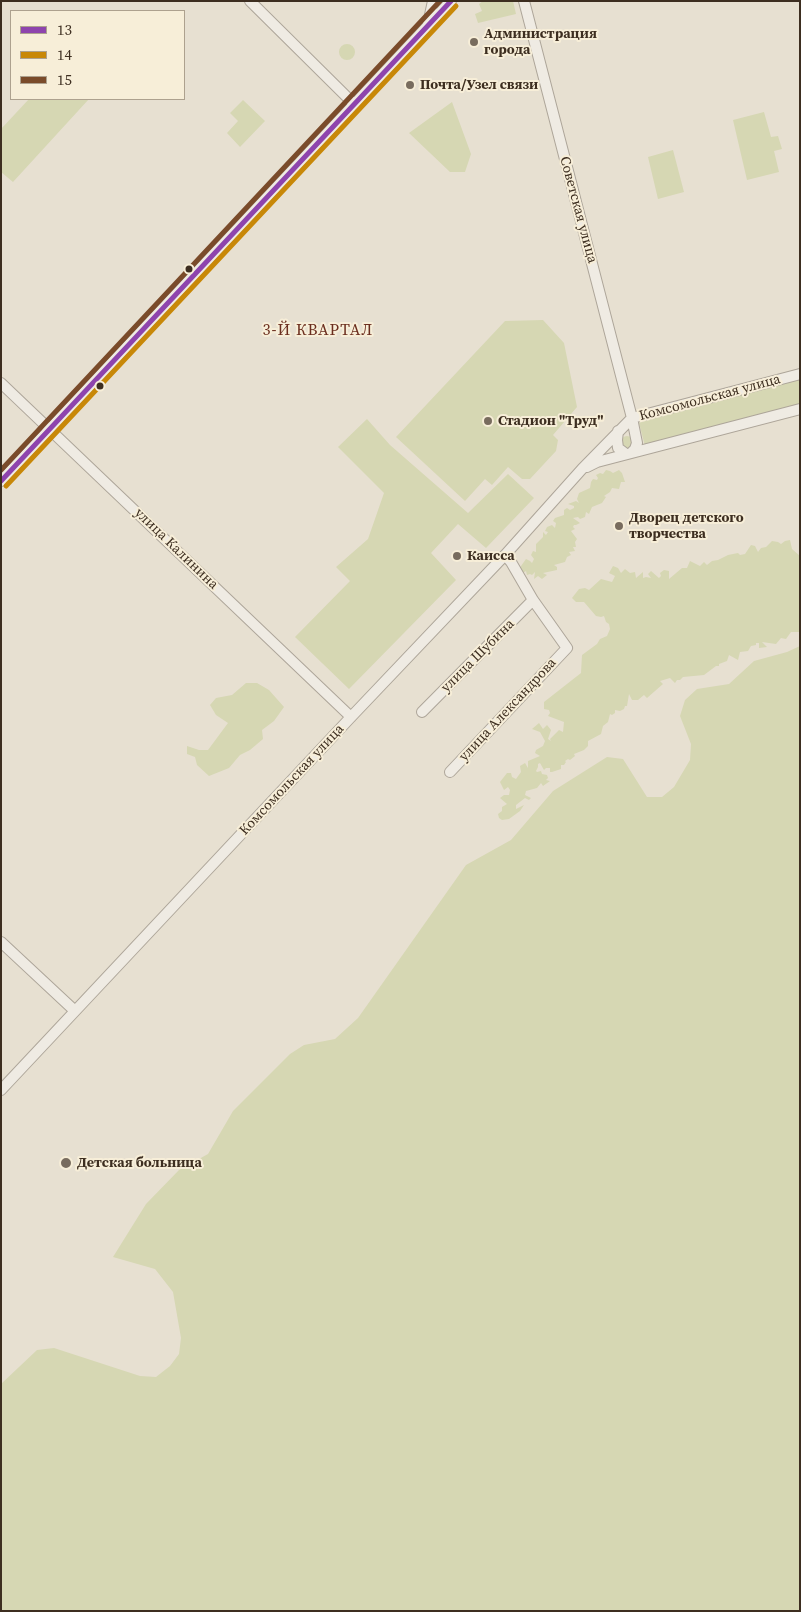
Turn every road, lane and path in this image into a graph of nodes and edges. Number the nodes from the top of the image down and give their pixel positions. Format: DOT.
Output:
graph roads {
  1 [pos="250,1"];
  2 [pos="429,1"];
  3 [pos="433,1"];
  4 [pos="451,1"];
  5 [pos="524,1"];
  6 [pos="426,30"];
  7 [pos="355,105"];
  8 [pos="800,374"];
  9 [pos="1,383"];
  10 [pos="800,409"];
  11 [pos="632,418"];
  12 [pos="50,429"];
  13 [pos="618,431"];
  14 [pos="629,453"];
  15 [pos="582,469"];
  16 [pos="1,481"];
  17 [pos="505,555"];
  18 [pos="533,600"];
  19 [pos="422,712"];
  20 [pos="351,716"];
  21 [pos="450,772"];
  22 [pos="1,942"];
  23 [pos="75,1011"];
  24 [pos="1,1090"];
  1 -- 7 [label="street"];
  2 -- 6 [label="street"];
  3 -- 6 [label="street"];
  4 -- 6 [label="street"];
  5 -- 11 [label="street, Советская улица"];
  6 -- 7 [label="street"];
  7 -- 12 [label="street"];
  8 -- 11 [label="street, Комсомольская улица"];
  9 -- 12 [label="street, улица Калинина"];
  10 -- 14 [label="street, Комсомольская улица"];
  11 -- 13 [label="street, Комсомольская улица"];
  11 -- 14 [label="street, Советская улица"];
  12 -- 16 [label="street"];
  12 -- 20 [label="street, улица Калинина"];
  13 -- 14 [label="street"];
  13 -- 15 [label="street, Комсомольская улица"];
  14 -- 15 [label="street, Комсомольская улица"];
  15 -- 17 [label="street, Комсомольская улица"];
  17 -- 18 [label="street"];
  17 -- 20 [label="street, Комсомольская улица"];
  18 -- 19 [label="street, улица Шубина"];
  18 -- 21 [label="street, улица Александрова"];
  20 -- 23 [label="street, Комсомольская улица"];
  22 -- 23 [label="street"];
  23 -- 24 [label="street, Комсомольская улица"];
}
